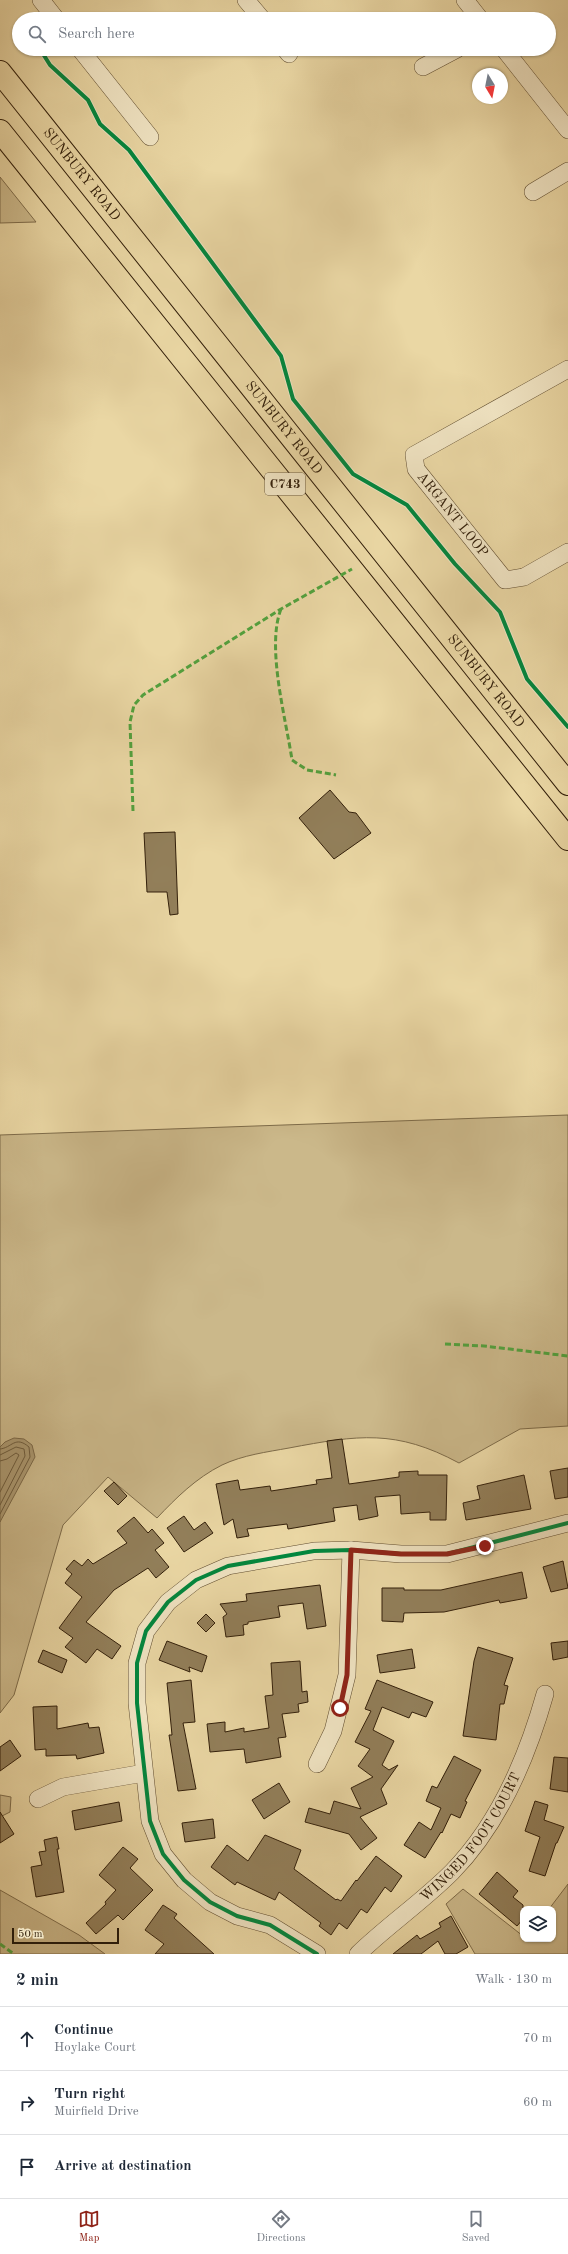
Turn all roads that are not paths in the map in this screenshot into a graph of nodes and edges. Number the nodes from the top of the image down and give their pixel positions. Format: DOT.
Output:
graph roads {
  1 [pos="41,0"];
  2 [pos="246,0"];
  3 [pos="467,1"];
  4 [pos="50,12"];
  5 [pos="256,12"];
  6 [pos="475,12"];
  7 [pos="86,56"];
  8 [pos="444,56"];
  9 [pos="510,56"];
  10 [pos="423,67"];
  11 [pos="0,72"];
  12 [pos="0,130"];
  13 [pos="568,130"];
  14 [pos="150,137"];
  15 [pos="568,171"];
  16 [pos="533,192"];
  17 [pos="568,369"];
  18 [pos="568,552"];
  19 [pos="568,784"];
  20 [pos="568,840"];
  21 [pos="568,1523"];
  22 [pos="351,1550"];
  23 [pos="545,1694"];
  24 [pos="317,1764"];
  25 [pos="144,1773"];
  26 [pos="38,1799"];
  27 [pos="317,1954"];
  28 [pos="358,1954"];
  1 -- 4 [label="street"];
  2 -- 5 [label="street"];
  3 -- 6 [label="street"];
  7 -- 14 [label="street"];
  8 -- 10 [label="street"];
  9 -- 13 [label="street"];
  11 -- 19 [label="main road, SUNBURY ROAD / C743"];
  12 -- 20 [label="main road, C743"];
  15 -- 16 [label="street"];
  17 -- 18 [label="street, ARGANT LOOP"];
  21 -- 22 [label="street"];
  22 -- 24 [label="street"];
  22 -- 25 [label="street"];
  23 -- 28 [label="street, WINGED FOOT COURT"];
  25 -- 26 [label="street"];
  25 -- 27 [label="street"];
}
